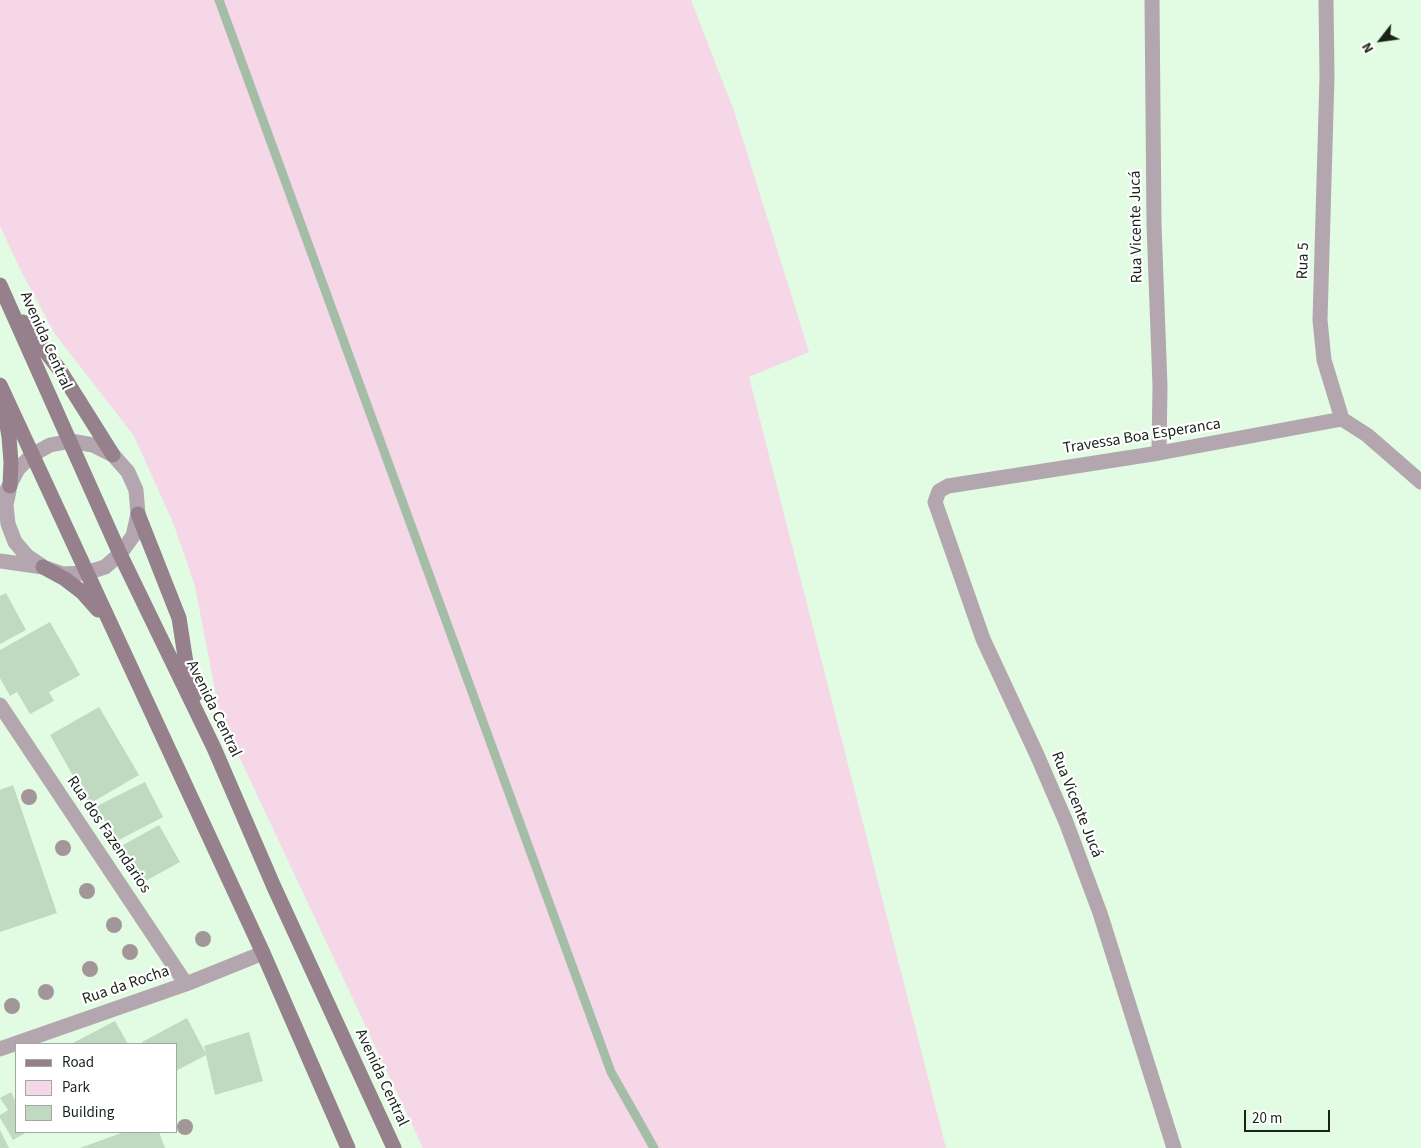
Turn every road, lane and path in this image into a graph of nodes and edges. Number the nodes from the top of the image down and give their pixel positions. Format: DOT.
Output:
graph roads {
  1 [pos="1152,0"];
  2 [pos="1326,0"];
  3 [pos="0,285"];
  4 [pos="7,300"];
  5 [pos="0,386"];
  6 [pos="0,397"];
  7 [pos="1342,419"];
  8 [pos="71,441"];
  9 [pos="1159,453"];
  10 [pos="32,455"];
  11 [pos="113,455"];
  12 [pos="1421,482"];
  13 [pos="10,486"];
  14 [pos="948,486"];
  15 [pos="0,503"];
  16 [pos="138,514"];
  17 [pos="120,554"];
  18 [pos="0,560"];
  19 [pos="43,567"];
  20 [pos="86,573"];
  21 [pos="110,624"];
  22 [pos="0,705"];
  23 [pos="202,725"];
  24 [pos="263,953"];
  25 [pos="186,984"];
  26 [pos="17,1043"];
  27 [pos="15,1044"];
  28 [pos="0,1049"];
  29 [pos="348,1148"];
  30 [pos="394,1148"];
  31 [pos="1174,1148"];
  1 -- 9 [label="street, Rua Vicente Jucá"];
  2 -- 7 [label="street, Rua 5"];
  3 -- 4 [label="main road, Avenida Central"];
  4 -- 8 [label="main road, Avenida Central"];
  4 -- 11 [label="main road"];
  5 -- 10 [label="main road"];
  6 -- 13 [label="main road"];
  7 -- 9 [label="street, Travessa Boa Esperanca"];
  7 -- 12 [label="street"];
  8 -- 10 [label="street"];
  8 -- 11 [label="street"];
  8 -- 17 [label="main road, Avenida Central"];
  9 -- 14 [label="street, Travessa Boa Esperanca"];
  10 -- 13 [label="street"];
  10 -- 20 [label="main road"];
  11 -- 16 [label="street"];
  13 -- 15 [label="street"];
  13 -- 19 [label="street"];
  14 -- 31 [label="street, Rua Vicente Jucá"];
  16 -- 17 [label="street"];
  16 -- 23 [label="main road"];
  17 -- 20 [label="street"];
  17 -- 23 [label="main road, Avenida Central"];
  18 -- 19 [label="street"];
  19 -- 20 [label="street"];
  19 -- 21 [label="main road"];
  20 -- 21 [label="main road"];
  21 -- 24 [label="main road"];
  22 -- 25 [label="street, Rua dos Fazendarios"];
  23 -- 30 [label="main road, Avenida Central"];
  24 -- 25 [label="street, Rua da Rocha"];
  24 -- 29 [label="main road"];
  25 -- 26 [label="street, Rua da Rocha"];
  27 -- 28 [label="street, Rua da Rocha"];
}
